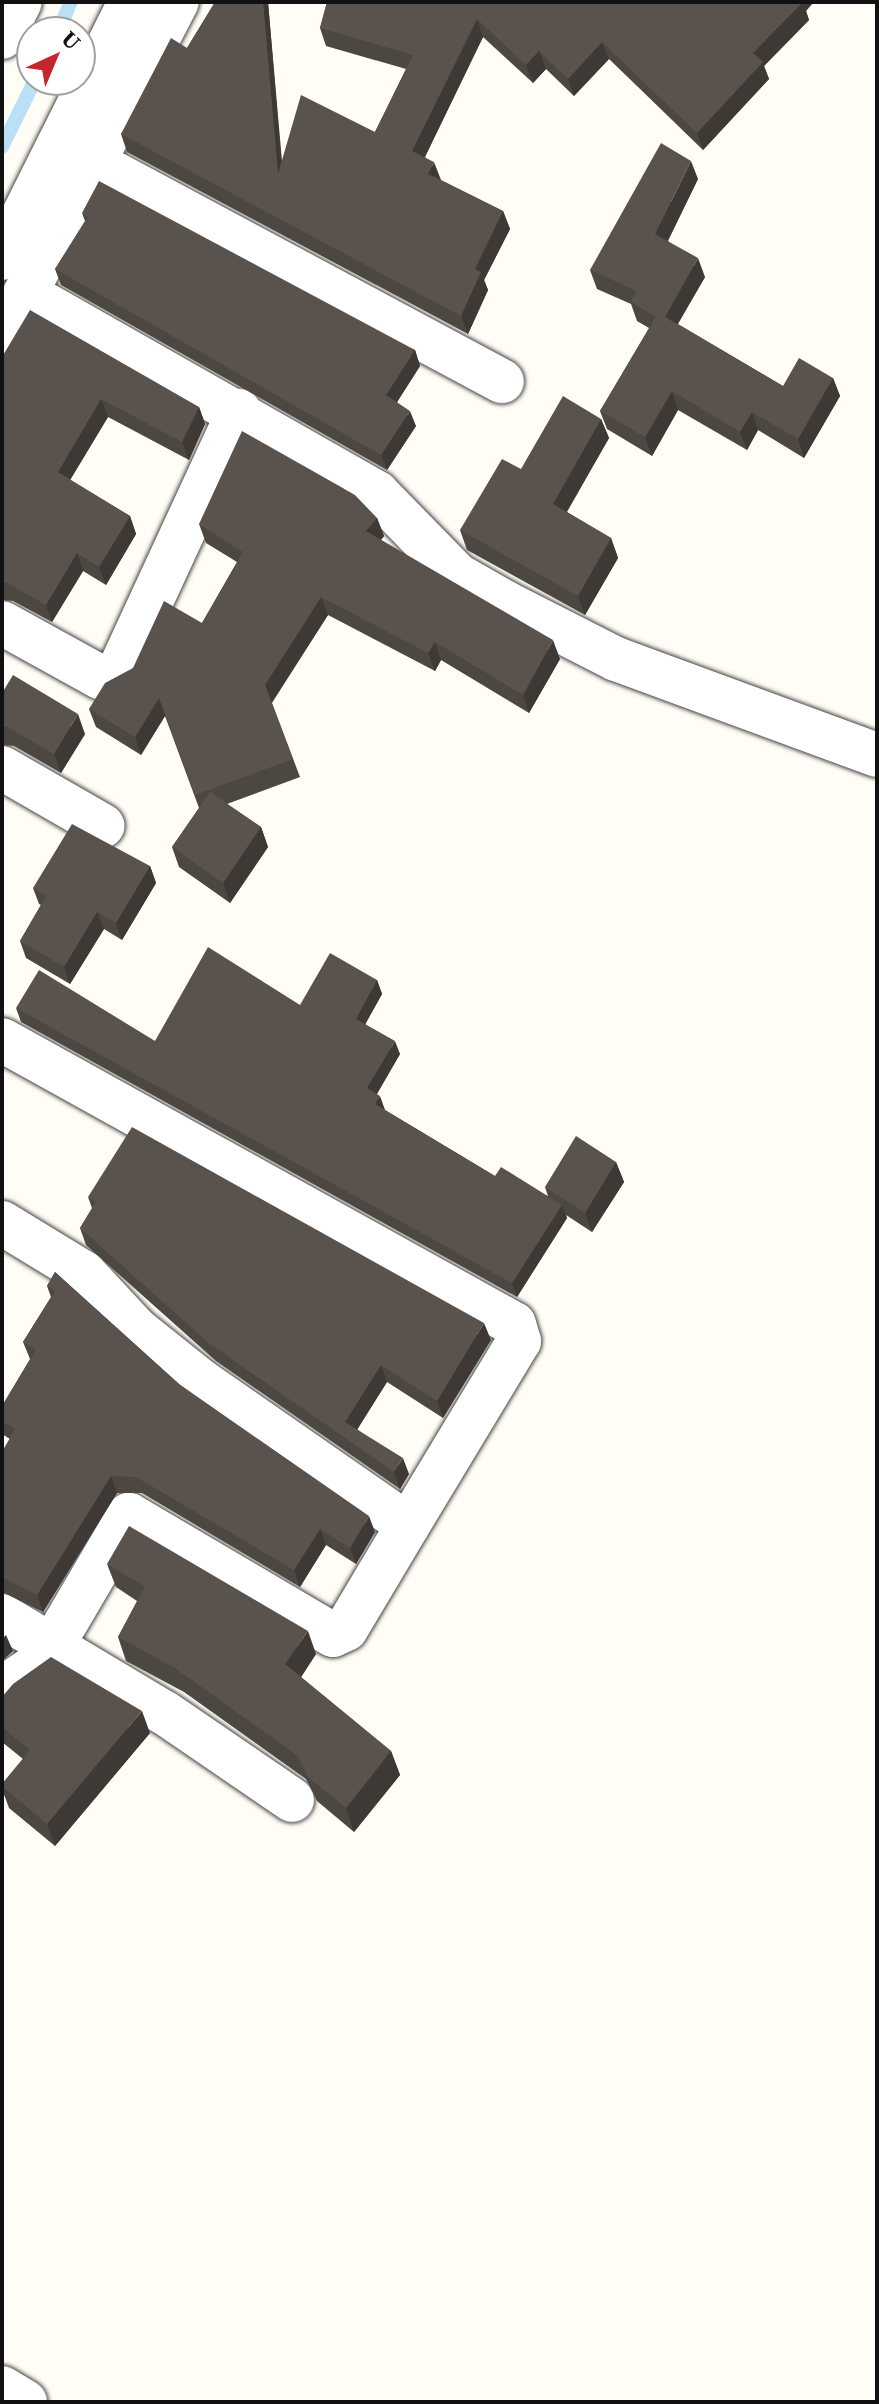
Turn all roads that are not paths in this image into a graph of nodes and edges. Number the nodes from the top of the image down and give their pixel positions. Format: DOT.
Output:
graph roads {
  1 [pos="20,2"];
  2 [pos="130,2"];
  3 [pos="177,2"];
  4 [pos="2,37"];
  5 [pos="93,162"];
  6 [pos="14,275"];
  7 [pos="2,339"];
  8 [pos="502,381"];
  9 [pos="239,411"];
  10 [pos="2,623"];
  11 [pos="877,755"];
  12 [pos="2,768"];
  13 [pos="103,826"];
  14 [pos="2,1040"];
  15 [pos="2,1223"];
  16 [pos="408,1525"];
  17 [pos="2,1616"];
  18 [pos="53,1643"];
  19 [pos="2,1689"];
  20 [pos="292,1800"];
  21 [pos="2,2388"];
  22 [pos="25,2402"];
  1 -- 4 [label="street"];
  2 -- 6 [label="street"];
  3 -- 5 [label="street"];
  5 -- 6 [label="street"];
  5 -- 8 [label="street"];
  6 -- 7 [label="street"];
  6 -- 9 [label="street"];
  9 -- 10 [label="street"];
  9 -- 11 [label="street"];
  12 -- 13 [label="street"];
  14 -- 16 [label="street"];
  15 -- 16 [label="street"];
  16 -- 18 [label="street"];
  17 -- 18 [label="street"];
  18 -- 19 [label="street"];
  18 -- 20 [label="street"];
  21 -- 22 [label="street"];
}
